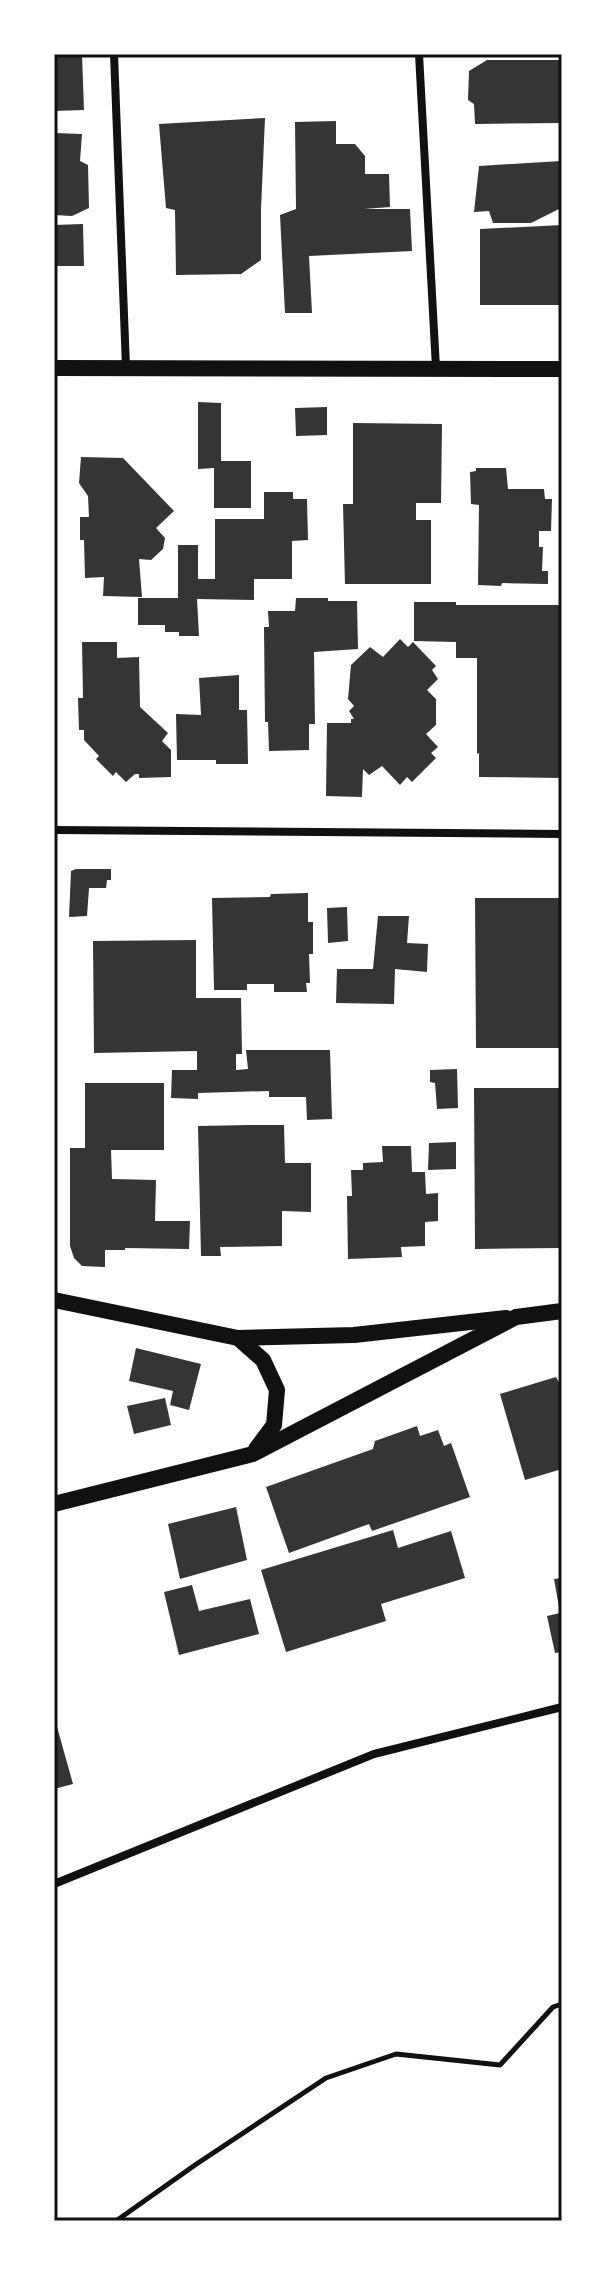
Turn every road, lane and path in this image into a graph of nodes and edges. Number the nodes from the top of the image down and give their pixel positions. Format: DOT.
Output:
graph roads {
  1 [pos="114,54"];
  2 [pos="419,54"];
  3 [pos="126,367"];
  4 [pos="54,368"];
  5 [pos="436,368"];
  6 [pos="562,369"];
  7 [pos="54,830"];
  8 [pos="562,834"];
  9 [pos="54,1300"];
  10 [pos="562,1311"];
  11 [pos="516,1317"];
  12 [pos="238,1338"];
  13 [pos="253,1454"];
  14 [pos="54,1504"];
  15 [pos="562,1707"];
  16 [pos="54,1884"];
  17 [pos="562,2004"];
  18 [pos="116,2221"];
  1 -- 3 [label="street"];
  2 -- 5 [label="street"];
  3 -- 4 [label="main road"];
  3 -- 5 [label="main road"];
  5 -- 6 [label="main road"];
  7 -- 8 [label="street"];
  9 -- 12 [label="main road"];
  10 -- 11 [label="main road"];
  11 -- 12 [label="main road"];
  11 -- 13 [label="main road"];
  12 -- 13 [label="main road"];
  13 -- 14 [label="main road"];
  15 -- 16 [label="street"];
  17 -- 18 [label="path"];
}
